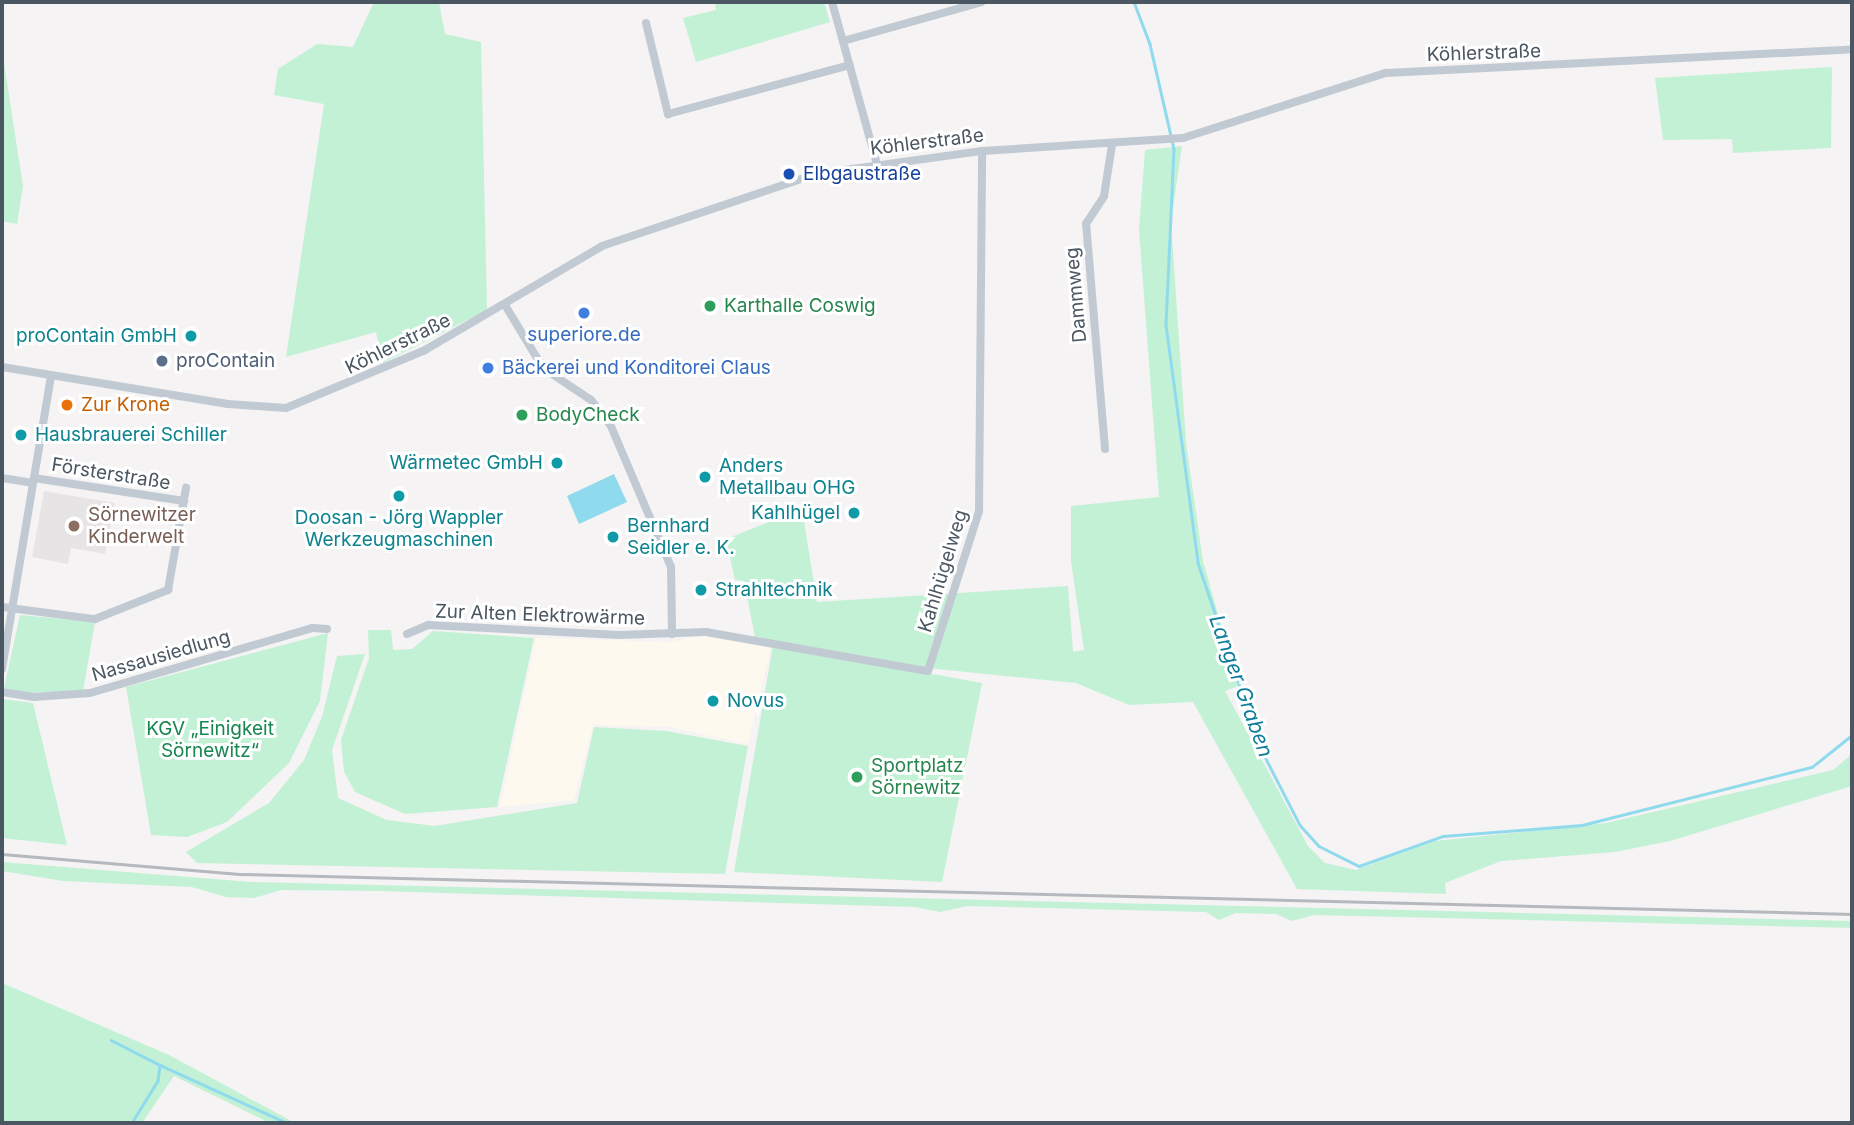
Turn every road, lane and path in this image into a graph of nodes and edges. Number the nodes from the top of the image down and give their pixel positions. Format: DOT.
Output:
graph roads {
  1 [pos="832,2"];
  2 [pos="982,2"];
  3 [pos="646,23"];
  4 [pos="843,41"];
  5 [pos="1852,49"];
  6 [pos="850,65"];
  7 [pos="1112,145"];
  8 [pos="982,151"];
  9 [pos="877,164"];
  10 [pos="505,305"];
  11 [pos="2,367"];
  12 [pos="51,375"];
  13 [pos="1105,449"];
  14 [pos="2,478"];
  15 [pos="33,480"];
  16 [pos="186,488"];
  17 [pos="184,501"];
  18 [pos="2,607"];
  19 [pos="13,609"];
  20 [pos="327,629"];
  21 [pos="689,632"];
  22 [pos="407,634"];
  23 [pos="672,634"];
  24 [pos="2,669"];
  25 [pos="2,692"];
  1 -- 4 [label="street"];
  2 -- 4 [label="street"];
  3 -- 6 [label="street"];
  4 -- 6 [label="street"];
  5 -- 7 [label="street, Köhlerstraße"];
  6 -- 9 [label="street"];
  7 -- 8 [label="street, Köhlerstraße"];
  7 -- 13 [label="street, Dammweg"];
  8 -- 9 [label="street, Köhlerstraße"];
  8 -- 21 [label="street, Kahlhügelweg"];
  9 -- 10 [label="street, Köhlerstraße"];
  10 -- 12 [label="street, Köhlerstraße"];
  10 -- 23 [label="street, Zur Alten Elektrowärme"];
  11 -- 12 [label="street, Köhlerstraße"];
  12 -- 15 [label="street, Försterstraße"];
  14 -- 15 [label="street"];
  15 -- 17 [label="street, Försterstraße"];
  15 -- 19 [label="street, Försterstraße"];
  16 -- 17 [label="street, Försterstraße"];
  17 -- 19 [label="street, Försterstraße"];
  18 -- 19 [label="street"];
  19 -- 24 [label="street, Försterstraße"];
  20 -- 25 [label="street, Nassausiedlung"];
  21 -- 23 [label="street, Zur Alten Elektrowärme"];
  22 -- 23 [label="street, Zur Alten Elektrowärme"];
}
